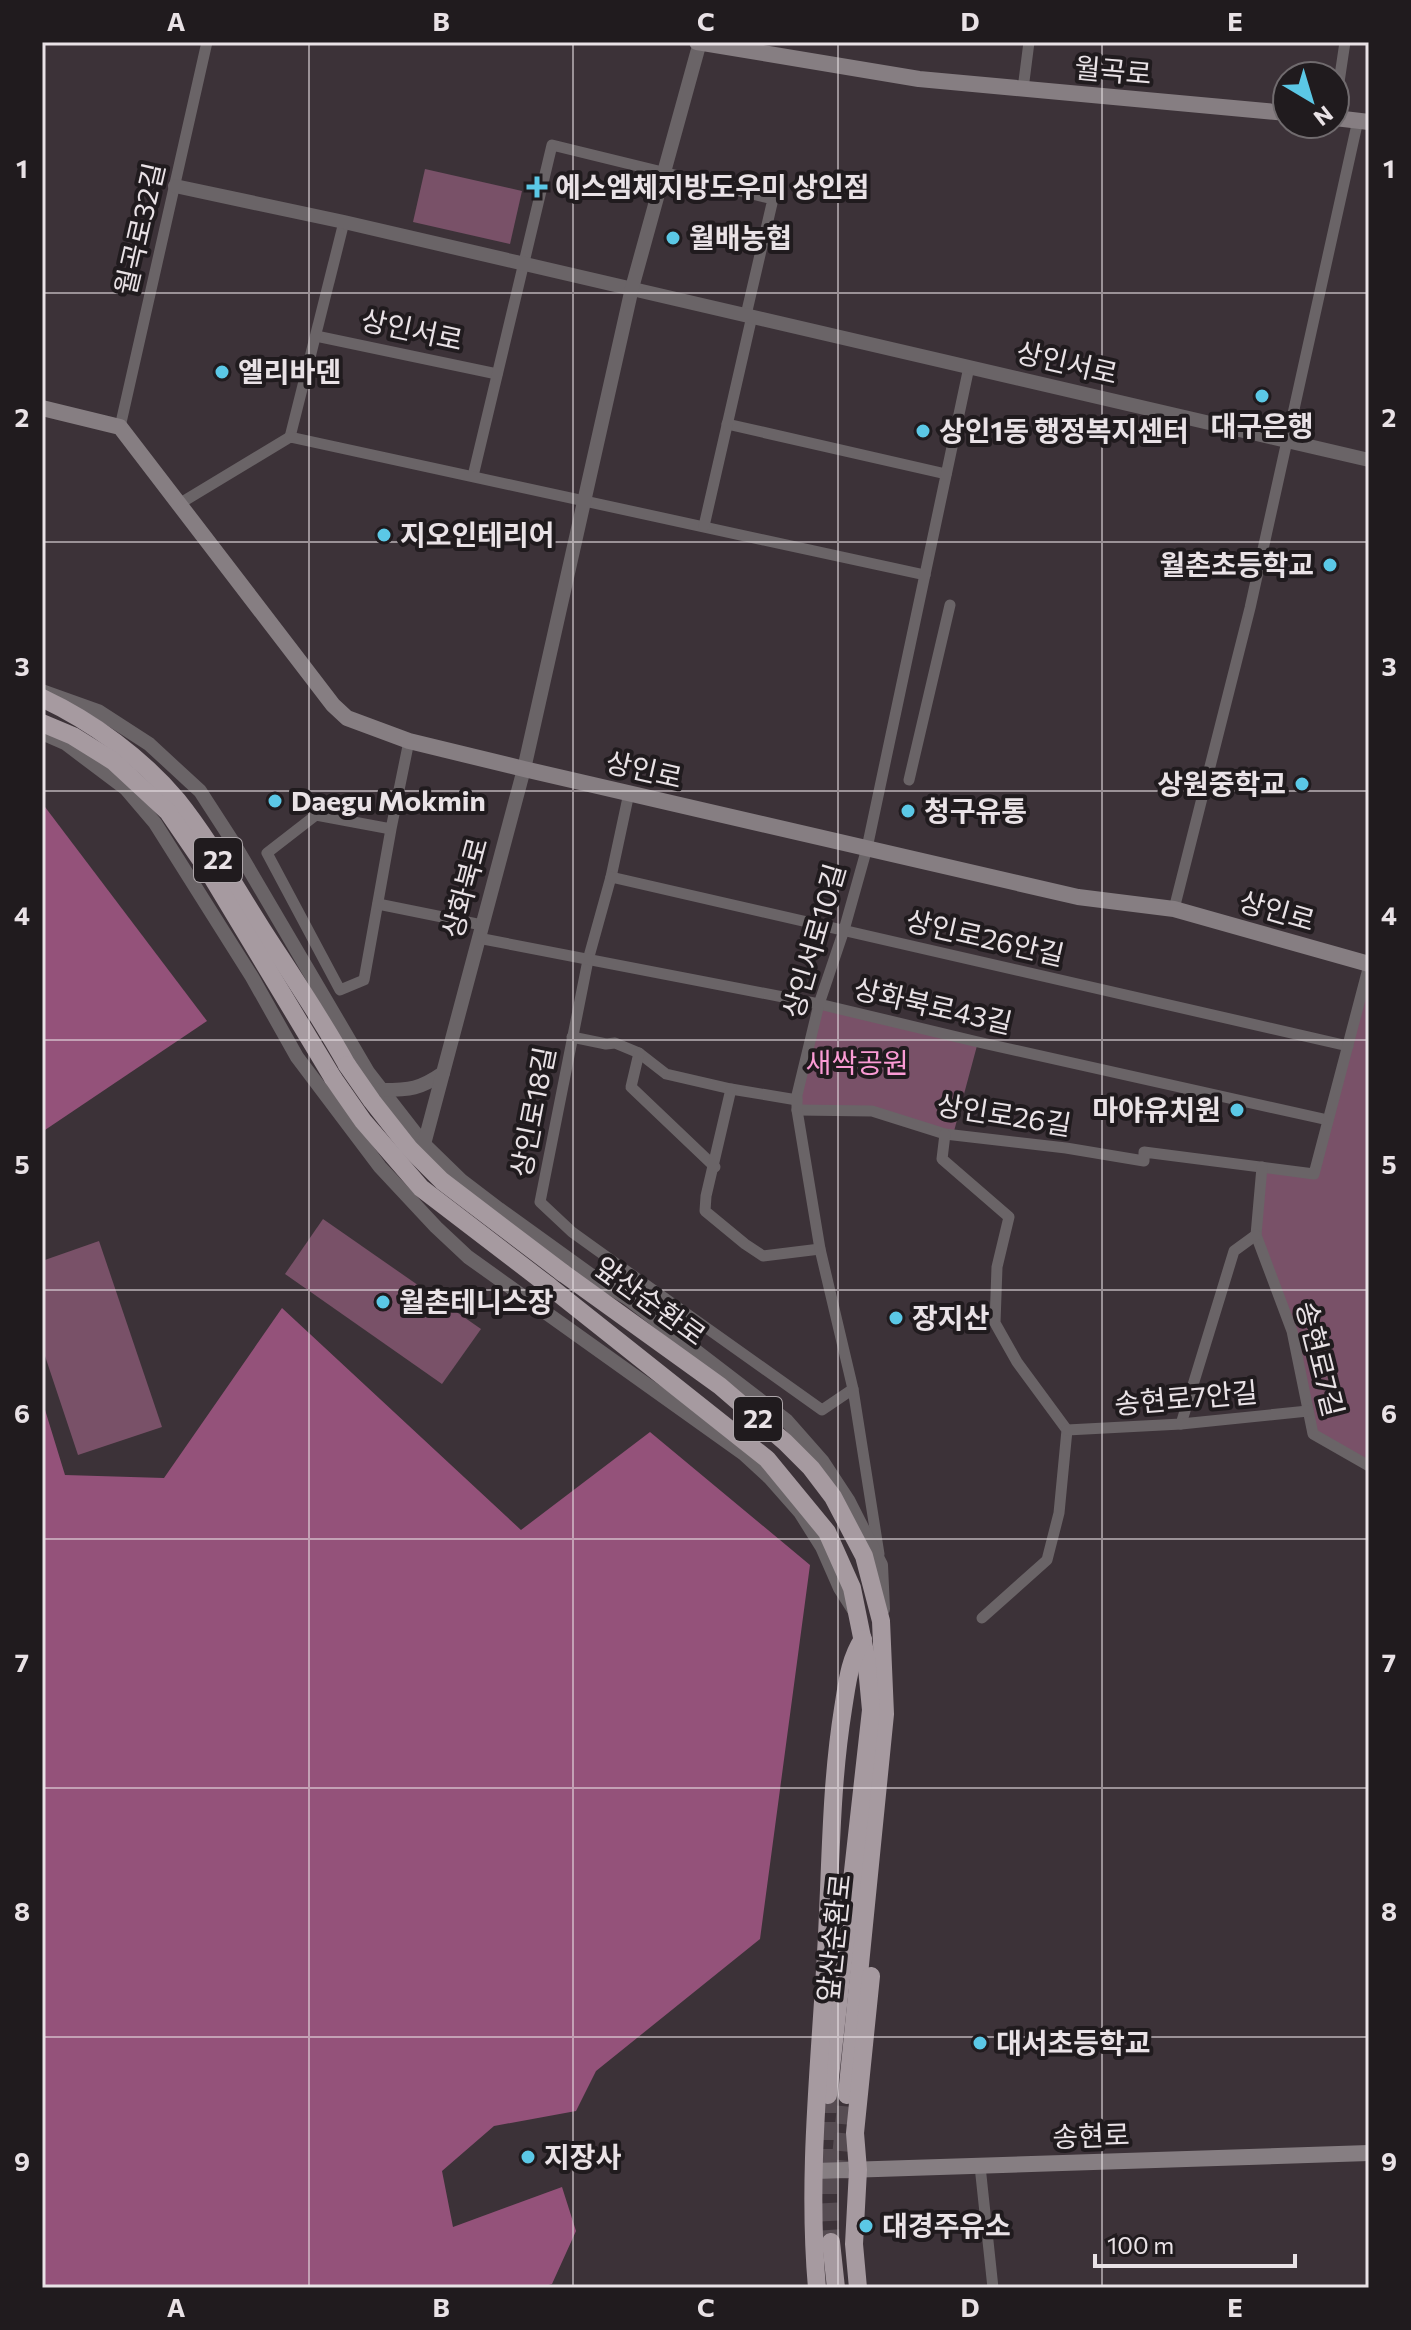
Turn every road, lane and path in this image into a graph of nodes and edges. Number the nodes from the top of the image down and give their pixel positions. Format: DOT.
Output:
graph roads {
  1 [pos="207,42"];
  2 [pos="699,42"];
  3 [pos="1029,42"];
  4 [pos="1023,89"];
  5 [pos="1271,112"];
  6 [pos="1364,121"];
  7 [pos="663,174"];
  8 [pos="175,186"];
  9 [pos="344,222"];
  10 [pos="523,263"];
  11 [pos="632,288"];
  12 [pos="749,316"];
  13 [pos="316,336"];
  14 [pos="969,367"];
  15 [pos="497,374"];
  16 [pos="42,408"];
  17 [pos="727,424"];
  18 [pos="120,427"];
  19 [pos="290,437"];
  20 [pos="1286,443"];
  21 [pos="1369,460"];
  22 [pos="946,474"];
  23 [pos="473,476"];
  24 [pos="585,500"];
  25 [pos="179,504"];
  26 [pos="704,526"];
  27 [pos="925,575"];
  28 [pos="950,605"];
  29 [pos="42,691"];
  30 [pos="42,698"];
  31 [pos="42,723"];
  32 [pos="42,733"];
  33 [pos="409,741"];
  34 [pos="524,769"];
  35 [pos="909,780"];
  36 [pos="629,793"];
  37 [pos="391,829"];
  38 [pos="867,848"];
  39 [pos="611,877"];
  40 [pos="378,904"];
  41 [pos="1174,909"];
  42 [pos="844,930"];
  43 [pos="480,932"];
  44 [pos="588,960"];
  45 [pos="1369,964"];
  46 [pos="819,1004"];
  47 [pos="572,1037"];
  48 [pos="1348,1046"];
  49 [pos="639,1053"];
  50 [pos="340,1071"];
  51 [pos="443,1073"];
  52 [pos="378,1084"];
  53 [pos="731,1089"];
  54 [pos="328,1098"];
  55 [pos="797,1105"];
  56 [pos="1328,1120"];
  57 [pos="945,1134"];
  58 [pos="424,1144"];
  59 [pos="715,1167"];
  60 [pos="1262,1167"];
  61 [pos="407,1194"];
  62 [pos="1256,1235"];
  63 [pos="820,1249"];
  64 [pos="853,1389"];
  65 [pos="1308,1411"];
  66 [pos="1181,1424"];
  67 [pos="1067,1430"];
  68 [pos="1369,1466"];
  69 [pos="881,1565"];
  70 [pos="982,1618"];
  71 [pos="859,1620"];
  72 [pos="881,1621"];
  73 [pos="863,1639"];
  74 [pos="882,1650"];
  75 [pos="828,2095"];
  76 [pos="847,2095"];
  77 [pos="1369,2153"];
  78 [pos="980,2166"];
  79 [pos="858,2170"];
  80 [pos="815,2171"];
  81 [pos="817,2288"];
  82 [pos="836,2288"];
  83 [pos="848,2288"];
  84 [pos="858,2288"];
  85 [pos="993,2288"];
  1 -- 8 [label="street, 월곡로32길"];
  2 -- 4 [label="main road, 월곡로"];
  2 -- 7 [label="street, 상화북로"];
  3 -- 4 [label="street"];
  4 -- 5 [label="main road, 월곡로"];
  6 -- 20 [label="street"];
  7 -- 10 [label="street"];
  7 -- 11 [label="street, 상화북로"];
  7 -- 12 [label="street"];
  8 -- 9 [label="street, 상인서로"];
  8 -- 18 [label="street, 월곡로32길"];
  9 -- 10 [label="street, 상인서로"];
  9 -- 13 [label="street, 상인서로"];
  10 -- 11 [label="street, 상인서로"];
  10 -- 15 [label="street, 상인서로"];
  11 -- 12 [label="street, 상인서로"];
  11 -- 24 [label="street, 상화북로"];
  12 -- 14 [label="street, 상인서로"];
  12 -- 17 [label="street"];
  13 -- 15 [label="street, 상인서로"];
  13 -- 19 [label="street, 상인서로"];
  14 -- 20 [label="street, 상인서로"];
  14 -- 22 [label="street, 상인서로10길"];
  15 -- 23 [label="street, 상인서로"];
  16 -- 18 [label="main road"];
  17 -- 22 [label="street"];
  17 -- 26 [label="street"];
  18 -- 25 [label="main road, 상인로"];
  19 -- 23 [label="street"];
  19 -- 25 [label="street"];
  20 -- 21 [label="street, 상인서로"];
  20 -- 41 [label="street"];
  22 -- 27 [label="street, 상인서로10길"];
  23 -- 24 [label="street"];
  24 -- 26 [label="street"];
  24 -- 34 [label="street, 상화북로"];
  25 -- 33 [label="main road, 상인로"];
  26 -- 27 [label="street"];
  27 -- 38 [label="street, 상인서로10길"];
  28 -- 35 [label="street"];
  29 -- 52 [label="street"];
  30 -- 50 [label="highway, 앞산순환로 / 22"];
  31 -- 50 [label="highway, 앞산순환로 / 22"];
  32 -- 54 [label="street"];
  33 -- 34 [label="main road, 상인로"];
  33 -- 37 [label="street"];
  34 -- 36 [label="main road, 상인로"];
  34 -- 43 [label="street, 상화북로"];
  36 -- 38 [label="main road, 상인로"];
  36 -- 39 [label="street, 상인로18길"];
  37 -- 40 [label="street"];
  37 -- 40 [label="street"];
  38 -- 41 [label="main road, 상인로"];
  38 -- 42 [label="street, 상인서로10길"];
  39 -- 42 [label="street, 상인로26안길"];
  39 -- 44 [label="street, 상인로18길"];
  40 -- 43 [label="street, 상화북로43길"];
  41 -- 45 [label="main road, 상인로"];
  42 -- 46 [label="street, 상인서로10길"];
  42 -- 48 [label="street, 상인로26안길"];
  43 -- 44 [label="street, 상화북로43길"];
  43 -- 51 [label="street, 상화북로"];
  44 -- 46 [label="street, 상화북로43길"];
  44 -- 47 [label="street, 상인로18길"];
  45 -- 48 [label="street, 상인로26길"];
  46 -- 55 [label="street, 상인서로10길"];
  46 -- 56 [label="street, 상화북로43길"];
  47 -- 49 [label="street, 상인로26길"];
  47 -- 64 [label="street, 상인로18길"];
  48 -- 56 [label="street, 상인로26길"];
  49 -- 53 [label="street, 상인로26길"];
  49 -- 59 [label="street"];
  50 -- 71 [label="highway, 앞산순환로 / 22, bridge"];
  50 -- 72 [label="highway, 앞산순환로 / 22, bridge"];
  51 -- 52 [label="street"];
  51 -- 58 [label="street, 상화북로"];
  52 -- 54 [label="street"];
  52 -- 58 [label="street"];
  53 -- 55 [label="street, 상인로26길"];
  53 -- 59 [label="street"];
  54 -- 61 [label="street"];
  55 -- 57 [label="street, 상인로26길"];
  55 -- 63 [label="street, 상인서로10길"];
  56 -- 60 [label="street, 상인로26길"];
  57 -- 60 [label="street, 상인로26길"];
  57 -- 67 [label="street"];
  58 -- 61 [label="street, 상화북로"];
  58 -- 69 [label="street"];
  59 -- 63 [label="street"];
  60 -- 62 [label="street, 송현로7길"];
  61 -- 71 [label="street"];
  62 -- 65 [label="street, 송현로7길"];
  62 -- 66 [label="street"];
  63 -- 64 [label="street, 상인서로10길"];
  64 -- 69 [label="street, 상인서로10길"];
  65 -- 66 [label="street, 송현로7안길"];
  65 -- 68 [label="street, 송현로7길"];
  66 -- 67 [label="street, 송현로7안길"];
  67 -- 70 [label="street"];
  69 -- 72 [label="street"];
  71 -- 73 [label="highway, 앞산순환로"];
  72 -- 74 [label="highway, 앞산순환로 / 22"];
  73 -- 75 [label="highway, 앞산순환로"];
  73 -- 80 [label="highway"];
  74 -- 76 [label="highway, 앞산순환로 / 22"];
  74 -- 79 [label="highway"];
  77 -- 78 [label="main road, 송현로"];
  78 -- 79 [label="main road, 송현로"];
  78 -- 85 [label="street"];
  79 -- 80 [label="main road, 송현로"];
  79 -- 84 [label="highway"];
  80 -- 81 [label="highway"];
  82 -- 83 [label="highway"];
}
